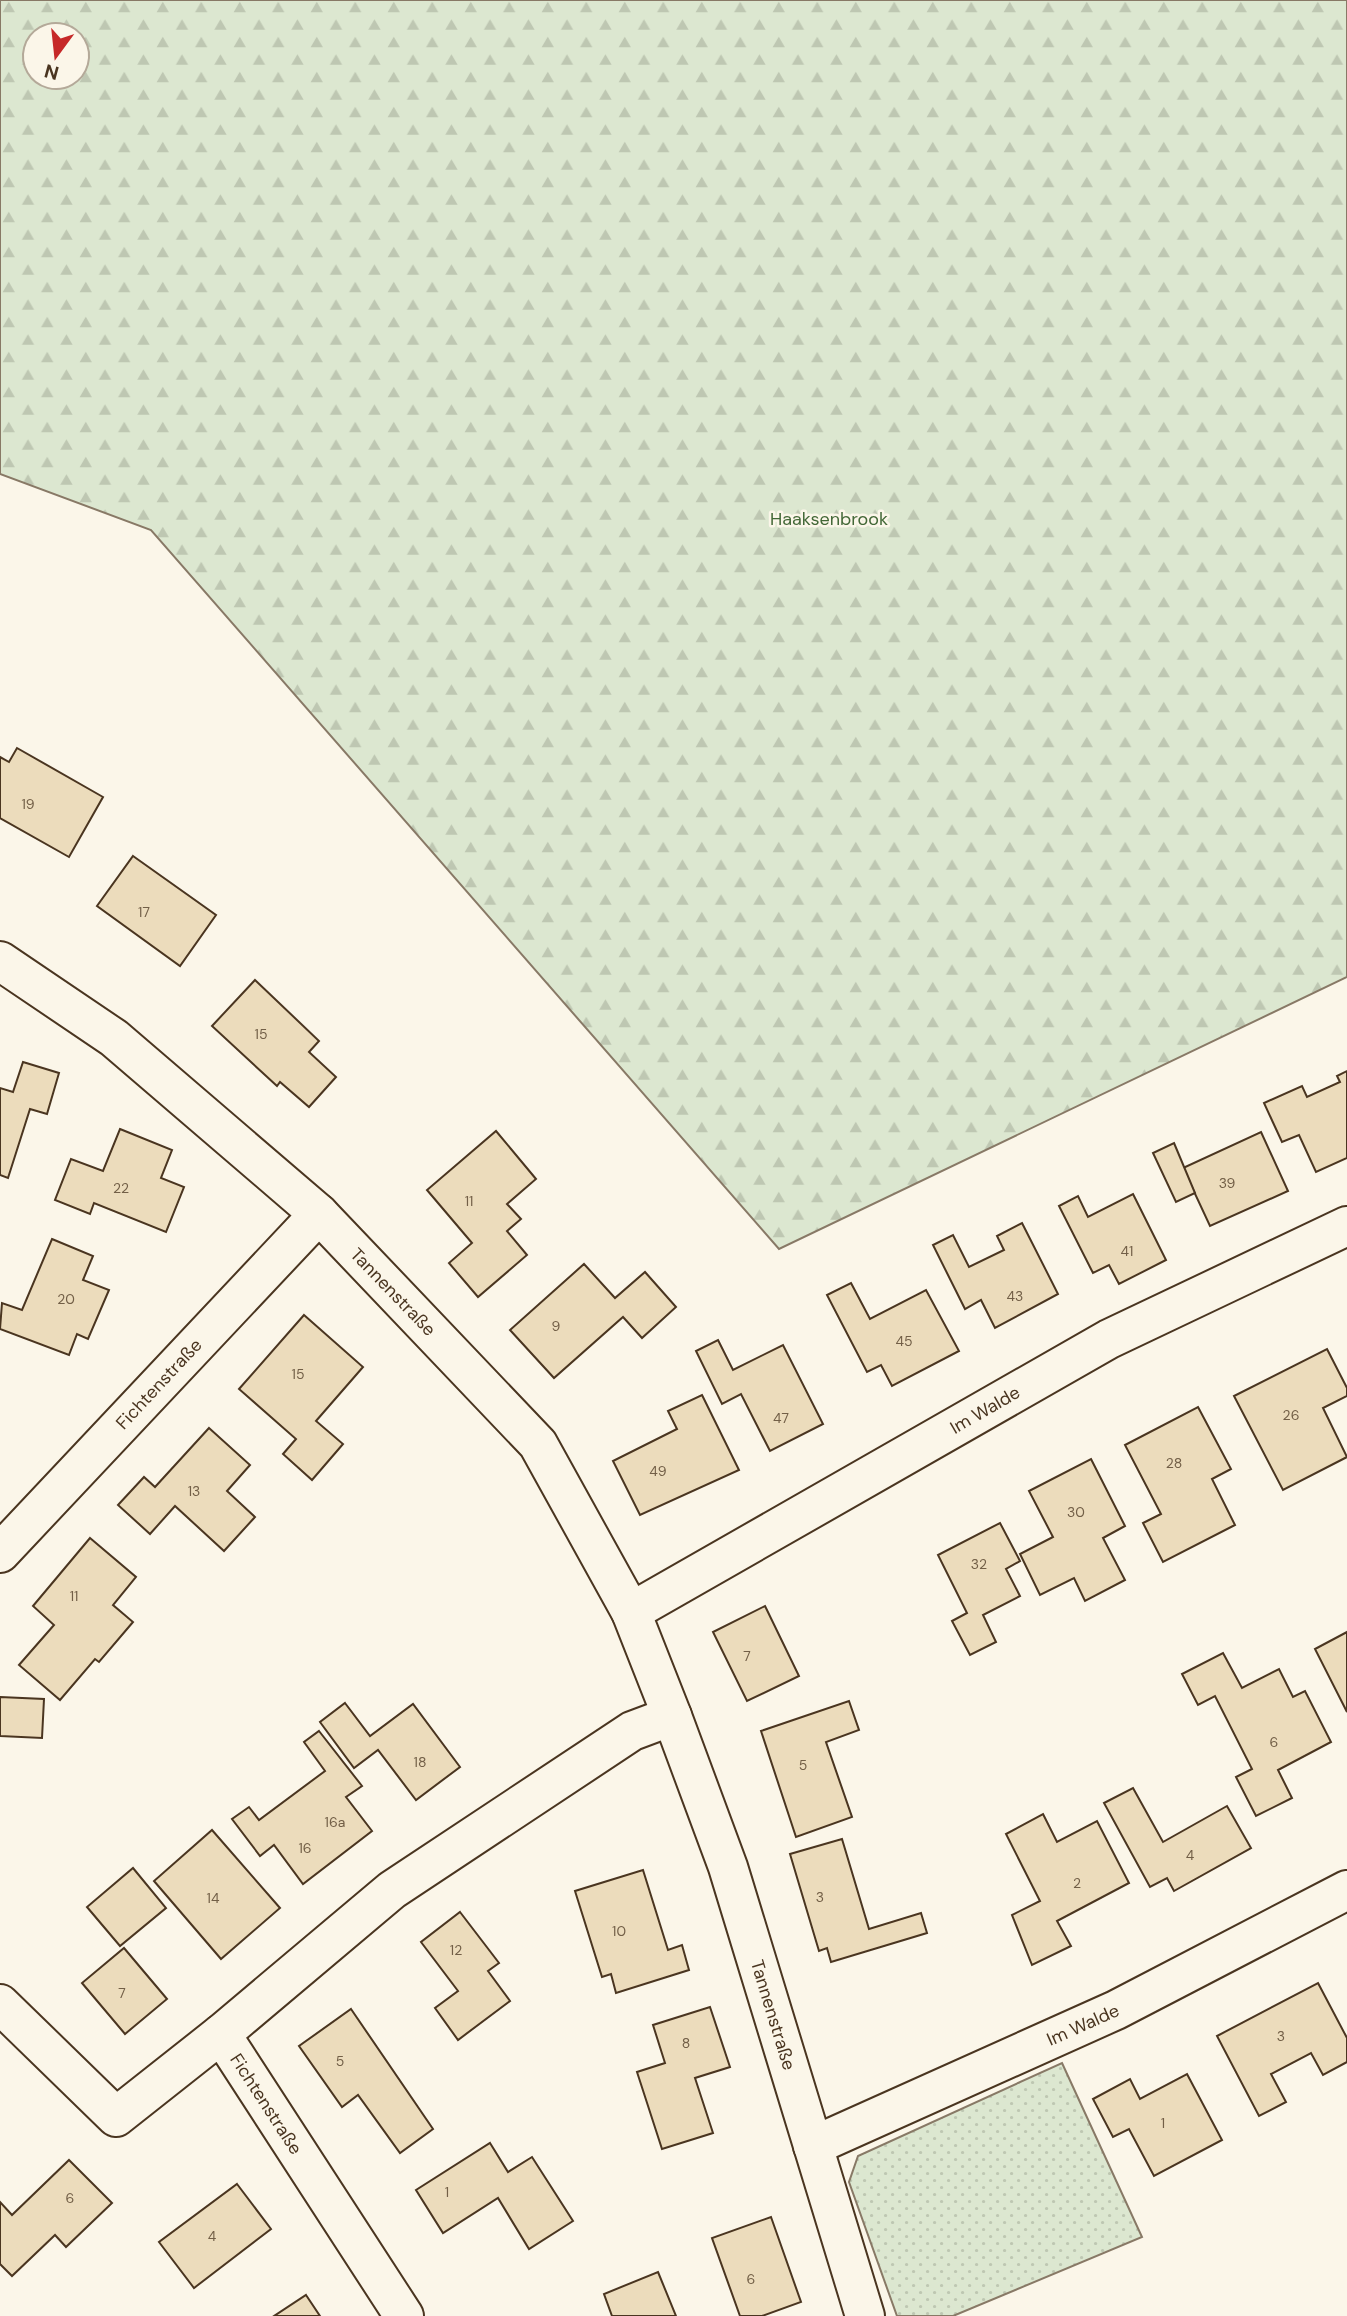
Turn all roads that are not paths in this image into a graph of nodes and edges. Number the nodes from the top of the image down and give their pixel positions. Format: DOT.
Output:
graph roads {
  1 [pos="0,961"];
  2 [pos="319,1214"];
  3 [pos="1347,1226"];
  4 [pos="0,1553"];
  5 [pos="631,1612"];
  6 [pos="672,1716"];
  7 [pos="1347,1890"];
  8 [pos="0,2004"];
  9 [pos="220,2034"];
  10 [pos="813,2146"];
  11 [pos="404,2316"];
  12 [pos="865,2316"];
  1 -- 2 [label="street, Tannenstraße"];
  2 -- 4 [label="street, Fichtenstraße"];
  2 -- 5 [label="street, Tannenstraße"];
  3 -- 5 [label="street, Im Walde"];
  5 -- 6 [label="street, Tannenstraße"];
  6 -- 9 [label="street"];
  6 -- 10 [label="street, Tannenstraße"];
  7 -- 10 [label="street, Im Walde"];
  8 -- 9 [label="street, Fichtenstraße"];
  9 -- 11 [label="street, Fichtenstraße"];
  10 -- 12 [label="street, Tannenstraße"];
}
